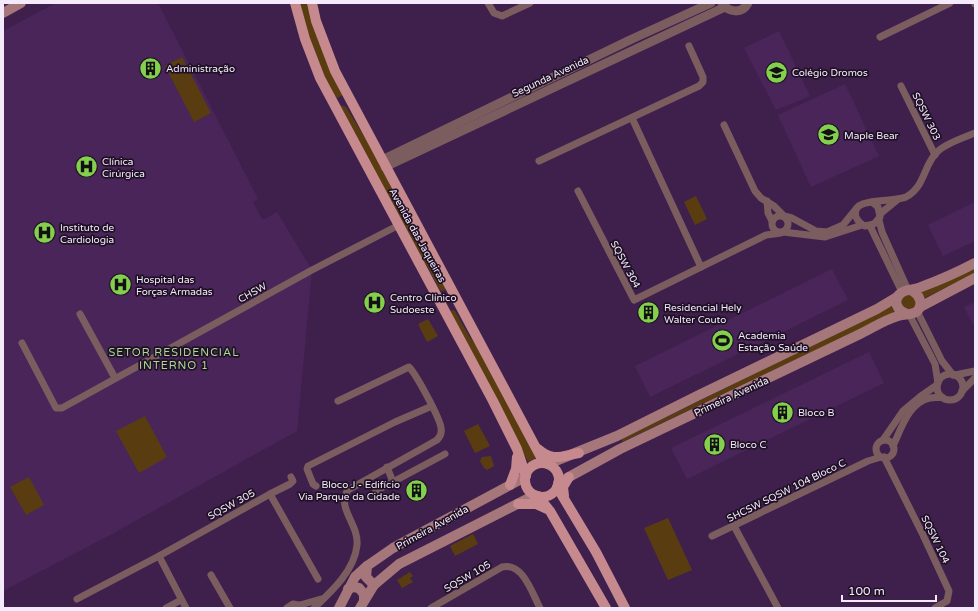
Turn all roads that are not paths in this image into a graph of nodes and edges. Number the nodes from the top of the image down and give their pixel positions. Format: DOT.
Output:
graph roads {
  1 [pos="21,3"];
  2 [pos="295,3"];
  3 [pos="312,3"];
  4 [pos="488,3"];
  5 [pos="530,3"];
  6 [pos="711,3"];
  7 [pos="748,3"];
  8 [pos="950,3"];
  9 [pos="724,5"];
  10 [pos="5,10"];
  11 [pos="880,37"];
  12 [pos="689,46"];
  13 [pos="901,86"];
  14 [pos="350,100"];
  15 [pos="335,106"];
  16 [pos="632,118"];
  17 [pos="724,125"];
  18 [pos="975,133"];
  19 [pos="935,155"];
  20 [pos="539,161"];
  21 [pos="384,163"];
  22 [pos="578,191"];
  23 [pos="897,200"];
  24 [pos="767,201"];
  25 [pos="872,202"];
  26 [pos="856,209"];
  27 [pos="784,216"];
  28 [pos="880,217"];
  29 [pos="772,223"];
  30 [pos="399,225"];
  31 [pos="866,225"];
  32 [pos="782,233"];
  33 [pos="754,241"];
  34 [pos="975,263"];
  35 [pos="701,267"];
  36 [pos="975,278"];
  37 [pos="451,288"];
  38 [pos="436,292"];
  39 [pos="904,292"];
  40 [pos="459,302"];
  41 [pos="913,312"];
  42 [pos="80,314"];
  43 [pos="447,315"];
  44 [pos="926,337"];
  45 [pos="22,343"];
  46 [pos="975,371"];
  47 [pos="954,375"];
  48 [pos="115,378"];
  49 [pos="975,378"];
  50 [pos="937,384"];
  51 [pos="962,391"];
  52 [pos="942,397"];
  53 [pos="338,401"];
  54 [pos="913,405"];
  55 [pos="432,406"];
  56 [pos="617,436"];
  57 [pos="883,440"];
  58 [pos="533,444"];
  59 [pos="893,446"];
  60 [pos="876,447"];
  61 [pos="620,449"];
  62 [pos="517,450"];
  63 [pos="579,453"];
  64 [pos="445,454"];
  65 [pos="885,456"];
  66 [pos="868,461"];
  67 [pos="546,464"];
  68 [pos="387,467"];
  69 [pos="291,477"];
  70 [pos="526,477"];
  71 [pos="569,477"];
  72 [pos="393,482"];
  73 [pos="510,485"];
  74 [pos="558,485"];
  75 [pos="316,486"];
  76 [pos="376,491"];
  77 [pos="270,494"];
  78 [pos="537,495"];
  79 [pos="518,504"];
  80 [pos="567,504"];
  81 [pos="550,511"];
  82 [pos="734,526"];
  83 [pos="426,531"];
  84 [pos="712,536"];
  85 [pos="436,544"];
  86 [pos="159,556"];
  87 [pos="367,566"];
  88 [pos="211,575"];
  89 [pos="318,579"];
  90 [pos="374,585"];
  91 [pos="348,588"];
  92 [pos="323,598"];
  93 [pos="77,599"];
  94 [pos="181,600"];
  95 [pos="362,604"];
  96 [pos="302,606"];
  97 [pos="777,606"];
  98 [pos="166,608"];
  99 [pos="186,608"];
  100 [pos="230,608"];
  101 [pos="287,608"];
  102 [pos="314,608"];
  103 [pos="339,608"];
  104 [pos="431,608"];
  105 [pos="540,608"];
  106 [pos="606,608"];
  107 [pos="625,608"];
  108 [pos="935,608"];
  1 -- 10 [label="main road"];
  2 -- 15 [label="main road, Avenida das Jaqueiras"];
  3 -- 14 [label="main road, Avenida das Jaqueiras"];
  4 -- 5 [label="street"];
  6 -- 21 [label="street, Segunda Avenida"];
  7 -- 9 [label="street"];
  8 -- 11 [label="street"];
  9 -- 21 [label="street, Segunda Avenida"];
  12 -- 16 [label="street"];
  13 -- 19 [label="street, SQSW 303"];
  14 -- 15 [label="main road"];
  14 -- 21 [label="main road, Avenida das Jaqueiras"];
  15 -- 30 [label="main road, Avenida das Jaqueiras"];
  16 -- 20 [label="street"];
  16 -- 35 [label="street"];
  17 -- 24 [label="street"];
  18 -- 19 [label="street, SQSW 303"];
  19 -- 23 [label="street, SQSW 303"];
  21 -- 37 [label="main road, Avenida das Jaqueiras"];
  22 -- 35 [label="street, SQSW 304"];
  23 -- 25 [label="street, SQSW 303"];
  23 -- 28 [label="street, SQSW 303"];
  24 -- 27 [label="street"];
  24 -- 29 [label="street"];
  25 -- 26 [label="street"];
  25 -- 28 [label="street"];
  26 -- 27 [label="street"];
  26 -- 31 [label="street"];
  27 -- 29 [label="street"];
  27 -- 32 [label="street"];
  28 -- 31 [label="street"];
  28 -- 39 [label="street"];
  29 -- 32 [label="street"];
  29 -- 33 [label="street, SQSW 304"];
  30 -- 38 [label="main road, Avenida das Jaqueiras"];
  30 -- 48 [label="street, CHSW"];
  31 -- 32 [label="street, SQSW 304"];
  31 -- 39 [label="street"];
  32 -- 33 [label="street, SQSW 304"];
  33 -- 35 [label="street, SQSW 304"];
  34 -- 39 [label="main road, Primeira Avenida"];
  36 -- 41 [label="main road, Primeira Avenida"];
  37 -- 38 [label="main road"];
  37 -- 40 [label="main road, Avenida das Jaqueiras"];
  38 -- 43 [label="main road, Avenida das Jaqueiras"];
  39 -- 41 [label="main road"];
  39 -- 41 [label="main road"];
  39 -- 56 [label="main road, Primeira Avenida"];
  40 -- 43 [label="main road"];
  40 -- 58 [label="main road, Avenida das Jaqueiras"];
  41 -- 44 [label="street"];
  41 -- 61 [label="main road, Primeira Avenida"];
  42 -- 48 [label="street"];
  43 -- 62 [label="main road, Avenida das Jaqueiras"];
  44 -- 47 [label="street"];
  44 -- 50 [label="street"];
  45 -- 48 [label="street, CHSW"];
  46 -- 47 [label="street"];
  47 -- 50 [label="street"];
  47 -- 51 [label="street"];
  49 -- 51 [label="street"];
  50 -- 52 [label="street"];
  50 -- 54 [label="street"];
  51 -- 52 [label="street"];
  52 -- 54 [label="street"];
  53 -- 55 [label="street"];
  54 -- 57 [label="street"];
  54 -- 59 [label="street"];
  55 -- 68 [label="street"];
  55 -- 75 [label="street"];
  56 -- 61 [label="main road"];
  56 -- 63 [label="main road, Primeira Avenida"];
  57 -- 59 [label="street"];
  57 -- 60 [label="street"];
  58 -- 63 [label="main road"];
  58 -- 67 [label="main road, Avenida das Jaqueiras"];
  59 -- 65 [label="street"];
  60 -- 65 [label="street"];
  60 -- 66 [label="street"];
  61 -- 71 [label="main road, Primeira Avenida"];
  62 -- 70 [label="main road, Avenida das Jaqueiras"];
  62 -- 73 [label="main road"];
  63 -- 67 [label="main road, Primeira Avenida"];
  64 -- 72 [label="street"];
  65 -- 66 [label="street, SHCSW SQSW 104 Bloco C"];
  65 -- 108 [label="street, SQSW 104"];
  66 -- 82 [label="street, SHCSW SQSW 104 Bloco C"];
  67 -- 70 [label="main road"];
  67 -- 74 [label="main road"];
  68 -- 72 [label="street"];
  68 -- 92 [label="street"];
  69 -- 77 [label="street"];
  70 -- 73 [label="main road, Primeira Avenida"];
  70 -- 78 [label="main road"];
  71 -- 74 [label="main road, Primeira Avenida"];
  71 -- 80 [label="main road"];
  72 -- 76 [label="street"];
  73 -- 83 [label="main road, Primeira Avenida"];
  74 -- 78 [label="main road"];
  74 -- 80 [label="main road"];
  77 -- 86 [label="street, SQSW 305"];
  77 -- 89 [label="street, SQSW 305"];
  78 -- 79 [label="main road, Primeira Avenida"];
  78 -- 81 [label="main road"];
  79 -- 81 [label="main road"];
  79 -- 85 [label="main road, Primeira Avenida"];
  80 -- 107 [label="main road"];
  81 -- 106 [label="main road"];
  82 -- 84 [label="street, SHCSW SQSW 104 Bloco C"];
  82 -- 97 [label="street"];
  83 -- 85 [label="main road"];
  83 -- 87 [label="main road, Primeira Avenida"];
  85 -- 90 [label="main road, Primeira Avenida"];
  86 -- 93 [label="street, SQSW 305"];
  86 -- 94 [label="street"];
  87 -- 90 [label="main road"];
  87 -- 91 [label="main road, Primeira Avenida"];
  88 -- 100 [label="street"];
  90 -- 95 [label="main road, Primeira Avenida"];
  91 -- 95 [label="main road"];
  91 -- 103 [label="main road, Primeira Avenida"];
  92 -- 96 [label="street"];
  92 -- 102 [label="street"];
  94 -- 98 [label="street"];
  94 -- 99 [label="street"];
  96 -- 101 [label="street"];
  104 -- 105 [label="street, SQSW 105"];
}
